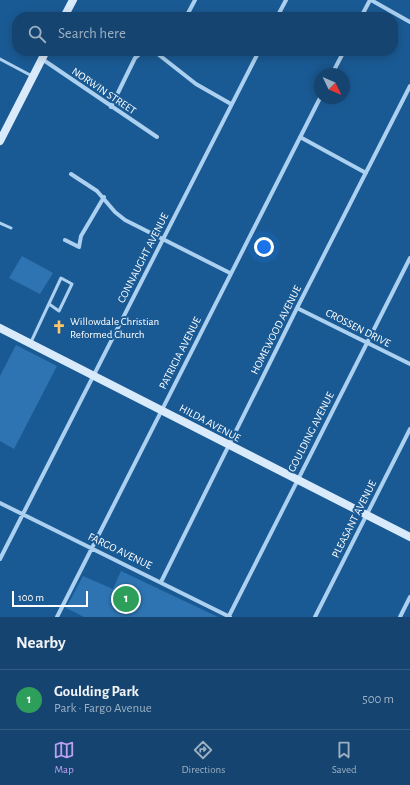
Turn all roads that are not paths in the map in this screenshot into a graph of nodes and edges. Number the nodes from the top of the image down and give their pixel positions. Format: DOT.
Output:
graph roads {
  1 [pos="73,0"];
  2 [pos="195,0"];
  3 [pos="286,0"];
  4 [pos="370,0"];
  5 [pos="67,12"];
  6 [pos="189,12"];
  7 [pos="280,12"];
  8 [pos="364,12"];
  9 [pos="392,12"];
  10 [pos="398,15"];
  11 [pos="410,22"];
  12 [pos="44,56"];
  13 [pos="137,56"];
  14 [pos="160,56"];
  15 [pos="256,56"];
  16 [pos="341,56"];
  17 [pos="0,59"];
  18 [pos="42,59"];
  19 [pos="335,68"];
  20 [pos="33,76"];
  21 [pos="410,86"];
  22 [pos="231,104"];
  23 [pos="317,104"];
  24 [pos="111,106"];
  25 [pos="157,137"];
  26 [pos="300,137"];
  27 [pos="0,141"];
  28 [pos="366,173"];
  29 [pos="71,174"];
  30 [pos="104,197"];
  31 [pos="0,222"];
  32 [pos="11,228"];
  33 [pos="163,239"];
  34 [pos="65,240"];
  35 [pos="410,258"];
  36 [pos="230,273"];
  37 [pos="49,304"];
  38 [pos="297,308"];
  39 [pos="0,328"];
  40 [pos="367,342"];
  41 [pos="31,344"];
  42 [pos="410,364"];
  43 [pos="93,376"];
  44 [pos="162,411"];
  45 [pos="410,429"];
  46 [pos="229,446"];
  47 [pos="297,480"];
  48 [pos="0,503"];
  49 [pos="23,514"];
  50 [pos="366,515"];
  51 [pos="410,537"];
  52 [pos="92,548"];
  53 [pos="0,559"];
  54 [pos="161,582"];
  55 [pos="410,596"];
  56 [pos="56,617"];
  57 [pos="230,617"];
  58 [pos="315,617"];
  59 [pos="400,617"];
  1 -- 5 [label="street"];
  2 -- 6 [label="street"];
  3 -- 7 [label="street"];
  4 -- 8 [label="street"];
  4 -- 9 [label="street"];
  10 -- 11 [label="street"];
  12 -- 18 [label="street"];
  13 -- 24 [label="street"];
  14 -- 22 [label="street"];
  15 -- 22 [label="street, CONNAUGHT AVENUE"];
  16 -- 19 [label="street"];
  17 -- 20 [label="lane"];
  18 -- 20 [label="street"];
  18 -- 24 [label="street, NORWIN STREET"];
  20 -- 27 [label="street"];
  21 -- 28 [label="street, HOMEWOOD AVENUE"];
  22 -- 33 [label="street, CONNAUGHT AVENUE"];
  23 -- 26 [label="street, PATRICIA AVENUE"];
  24 -- 25 [label="street, NORWIN STREET"];
  26 -- 28 [label="street"];
  26 -- 36 [label="street, PATRICIA AVENUE"];
  28 -- 38 [label="street, HOMEWOOD AVENUE"];
  29 -- 30 [label="street"];
  30 -- 33 [label="street"];
  30 -- 34 [label="street"];
  31 -- 32 [label="lane"];
  33 -- 36 [label="street"];
  33 -- 43 [label="street, CONNAUGHT AVENUE"];
  35 -- 40 [label="street, GOULDING AVENUE"];
  36 -- 44 [label="street, PATRICIA AVENUE"];
  37 -- 37 [label="lane"];
  37 -- 41 [label="lane"];
  38 -- 40 [label="street, CROSSEN DRIVE"];
  38 -- 46 [label="street, HOMEWOOD AVENUE"];
  39 -- 41 [label="street, HILDA AVENUE"];
  40 -- 42 [label="street, CROSSEN DRIVE"];
  40 -- 47 [label="street, GOULDING AVENUE"];
  41 -- 43 [label="street, HILDA AVENUE"];
  43 -- 44 [label="street, HILDA AVENUE"];
  43 -- 49 [label="street, CONNAUGHT AVENUE"];
  44 -- 46 [label="street, HILDA AVENUE"];
  44 -- 52 [label="street, PATRICIA AVENUE"];
  45 -- 50 [label="street, PLEASANT AVENUE"];
  46 -- 47 [label="street, HILDA AVENUE"];
  46 -- 54 [label="street, HOMEWOOD AVENUE"];
  47 -- 50 [label="street, HILDA AVENUE"];
  47 -- 57 [label="street, GOULDING AVENUE"];
  48 -- 49 [label="street, FARGO AVENUE"];
  49 -- 52 [label="street, FARGO AVENUE"];
  49 -- 53 [label="street, CONNAUGHT AVENUE"];
  50 -- 51 [label="street, HILDA AVENUE"];
  50 -- 58 [label="street, PLEASANT AVENUE"];
  52 -- 54 [label="street, FARGO AVENUE"];
  52 -- 56 [label="street, PATRICIA AVENUE"];
  54 -- 57 [label="street, FARGO AVENUE"];
  55 -- 59 [label="street"];
}
